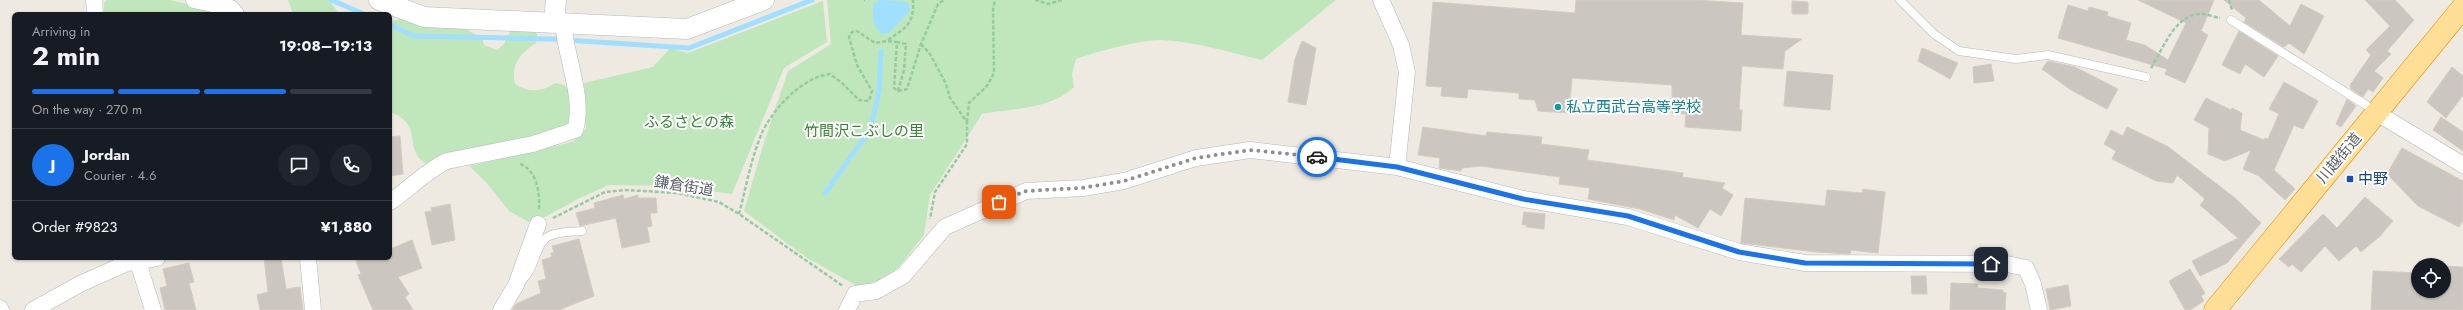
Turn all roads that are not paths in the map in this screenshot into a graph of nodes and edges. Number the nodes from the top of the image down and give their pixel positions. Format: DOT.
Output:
graph roads {
  1 [pos="94,0"];
  2 [pos="194,0"];
  3 [pos="379,0"];
  4 [pos="556,0"];
  5 [pos="764,0"];
  6 [pos="1381,0"];
  7 [pos="1900,0"];
  8 [pos="2463,7"];
  9 [pos="95,12"];
  10 [pos="234,12"];
  11 [pos="2231,20"];
  12 [pos="562,30"];
  13 [pos="2146,77"];
  14 [pos="2377,113"];
  15 [pos="2463,165"];
  16 [pos="1397,167"];
  17 [pos="392,201"];
  18 [pos="538,224"];
  19 [pos="582,231"];
  20 [pos="308,260"];
  21 [pos="128,261"];
  22 [pos="516,285"];
  23 [pos="33,310"];
  24 [pos="153,310"];
  25 [pos="313,310"];
  26 [pos="501,310"];
  27 [pos="847,310"];
  28 [pos="2039,310"];
  29 [pos="2216,310"];
  1 -- 9 [label="street"];
  2 -- 10 [label="street"];
  3 -- 12 [label="street"];
  4 -- 12 [label="street"];
  5 -- 12 [label="street"];
  6 -- 16 [label="street"];
  7 -- 13 [label="lane"];
  8 -- 14 [label="highway, 川越街道"];
  11 -- 14 [label="lane"];
  12 -- 17 [label="street"];
  14 -- 15 [label="street"];
  14 -- 29 [label="highway, 川越街道"];
  16 -- 27 [label="street"];
  16 -- 28 [label="street"];
  18 -- 22 [label="street"];
  19 -- 22 [label="lane"];
  20 -- 25 [label="street"];
  21 -- 23 [label="street"];
  21 -- 24 [label="street"];
  22 -- 26 [label="street"];
}
